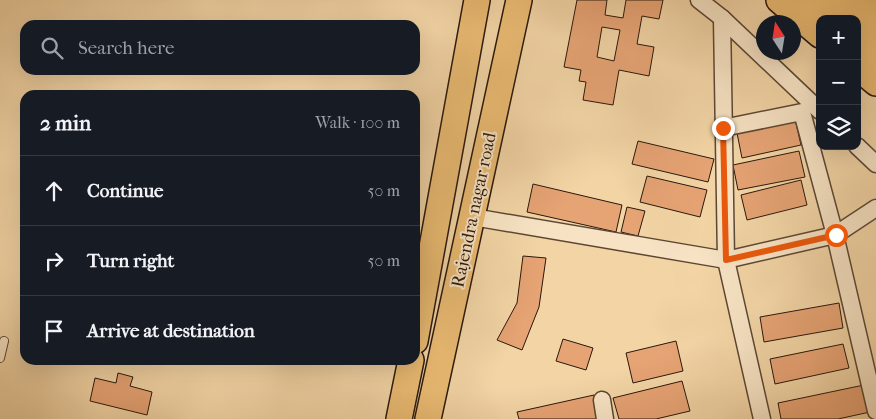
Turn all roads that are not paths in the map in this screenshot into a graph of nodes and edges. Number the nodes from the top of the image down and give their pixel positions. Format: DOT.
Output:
graph roads {
  1 [pos="477,0"];
  2 [pos="519,0"];
  3 [pos="699,0"];
  4 [pos="779,0"];
  5 [pos="802,0"];
  6 [pos="835,0"];
  7 [pos="858,0"];
  8 [pos="819,15"];
  9 [pos="852,15"];
  10 [pos="876,16"];
  11 [pos="722,18"];
  12 [pos="861,23"];
  13 [pos="816,32"];
  14 [pos="876,36"];
  15 [pos="861,52"];
  16 [pos="876,65"];
  17 [pos="861,70"];
  18 [pos="876,83"];
  19 [pos="816,107"];
  20 [pos="723,128"];
  21 [pos="861,150"];
  22 [pos="876,164"];
  23 [pos="876,208"];
  24 [pos="473,217"];
  25 [pos="836,235"];
  26 [pos="726,260"];
  27 [pos="420,287"];
  28 [pos="4,341"];
  29 [pos="0,358"];
  30 [pos="410,365"];
  31 [pos="602,400"];
  32 [pos="876,411"];
  33 [pos="399,419"];
  34 [pos="428,419"];
  35 [pos="606,419"];
  36 [pos="762,419"];
  1 -- 27 [label="main road, Rajendra nagar road"];
  2 -- 24 [label="main road, Rajendra nagar road"];
  3 -- 11 [label="street"];
  4 -- 13 [label="main road"];
  5 -- 8 [label="highway"];
  6 -- 9 [label="highway"];
  7 -- 10 [label="main road"];
  11 -- 19 [label="street"];
  11 -- 20 [label="street"];
  12 -- 14 [label="highway"];
  15 -- 16 [label="highway"];
  17 -- 18 [label="main road"];
  20 -- 25 [label="street"];
  20 -- 26 [label="street"];
  21 -- 22 [label="street"];
  23 -- 25 [label="street"];
  24 -- 26 [label="street"];
  24 -- 34 [label="main road, Rajendra nagar road"];
  25 -- 26 [label="street"];
  25 -- 32 [label="street"];
  26 -- 36 [label="street"];
  28 -- 29 [label="lane"];
  30 -- 33 [label="main road"];
  31 -- 35 [label="street"];
}
